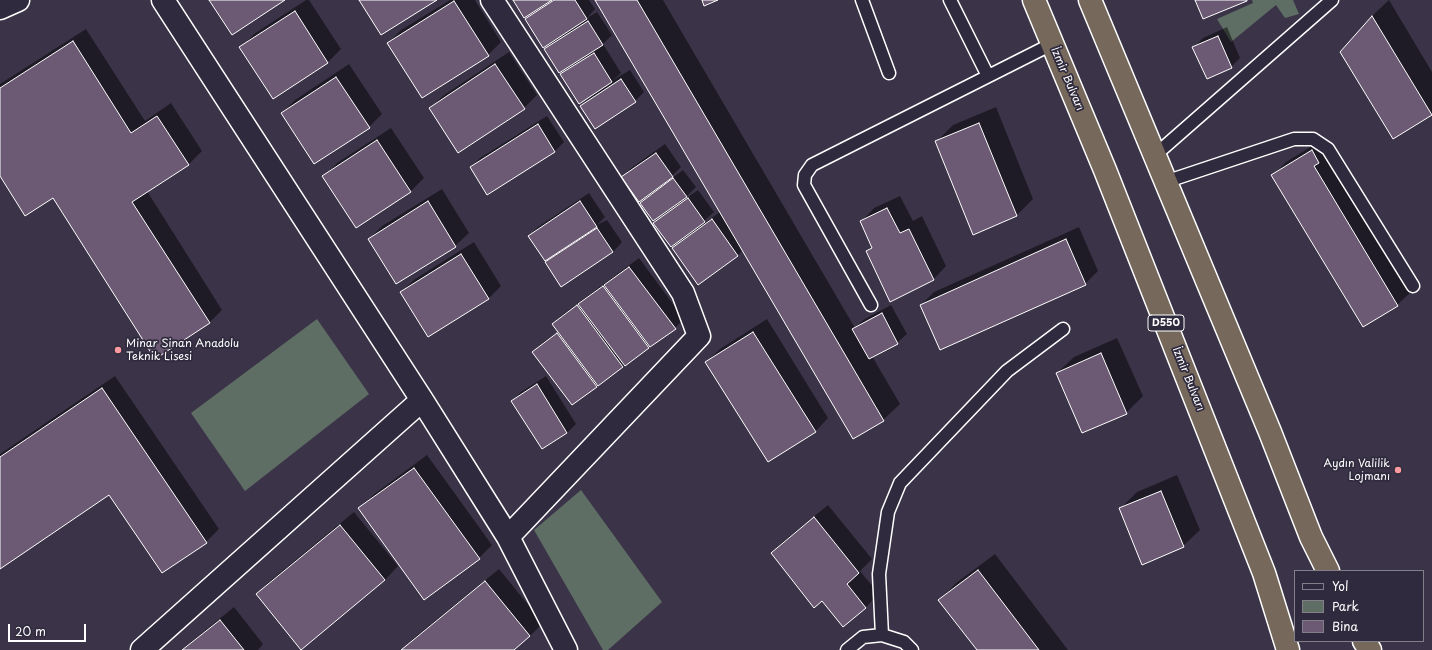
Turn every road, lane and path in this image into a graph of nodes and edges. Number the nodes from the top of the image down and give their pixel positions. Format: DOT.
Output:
graph roads {
  1 [pos="18,0"];
  2 [pos="162,0"];
  3 [pos="492,0"];
  4 [pos="862,0"];
  5 [pos="950,0"];
  6 [pos="1034,0"];
  7 [pos="1090,0"];
  8 [pos="1332,0"];
  9 [pos="0,8"];
  10 [pos="1052,44"];
  11 [pos="889,73"];
  12 [pos="988,76"];
  13 [pos="1154,156"];
  14 [pos="1165,182"];
  15 [pos="1413,286"];
  16 [pos="871,305"];
  17 [pos="1063,329"];
  18 [pos="422,400"];
  19 [pos="508,537"];
  20 [pos="1328,570"];
  21 [pos="882,634"];
  22 [pos="142,650"];
  23 [pos="566,650"];
  24 [pos="848,650"];
  25 [pos="912,650"];
  26 [pos="1288,650"];
  1 -- 9 [label="street"];
  2 -- 18 [label="street"];
  3 -- 19 [label="street"];
  4 -- 11 [label="lane"];
  5 -- 12 [label="lane"];
  6 -- 10 [label="highway, İzmir Bulvarı / D550"];
  7 -- 13 [label="highway"];
  8 -- 13 [label="lane"];
  10 -- 12 [label="lane"];
  10 -- 26 [label="highway, İzmir Bulvarı / D550"];
  12 -- 16 [label="lane"];
  13 -- 14 [label="highway"];
  14 -- 15 [label="lane"];
  14 -- 20 [label="highway"];
  17 -- 21 [label="lane"];
  18 -- 19 [label="street"];
  18 -- 22 [label="street"];
  19 -- 23 [label="street"];
  21 -- 24 [label="lane"];
  21 -- 25 [label="lane"];
}
